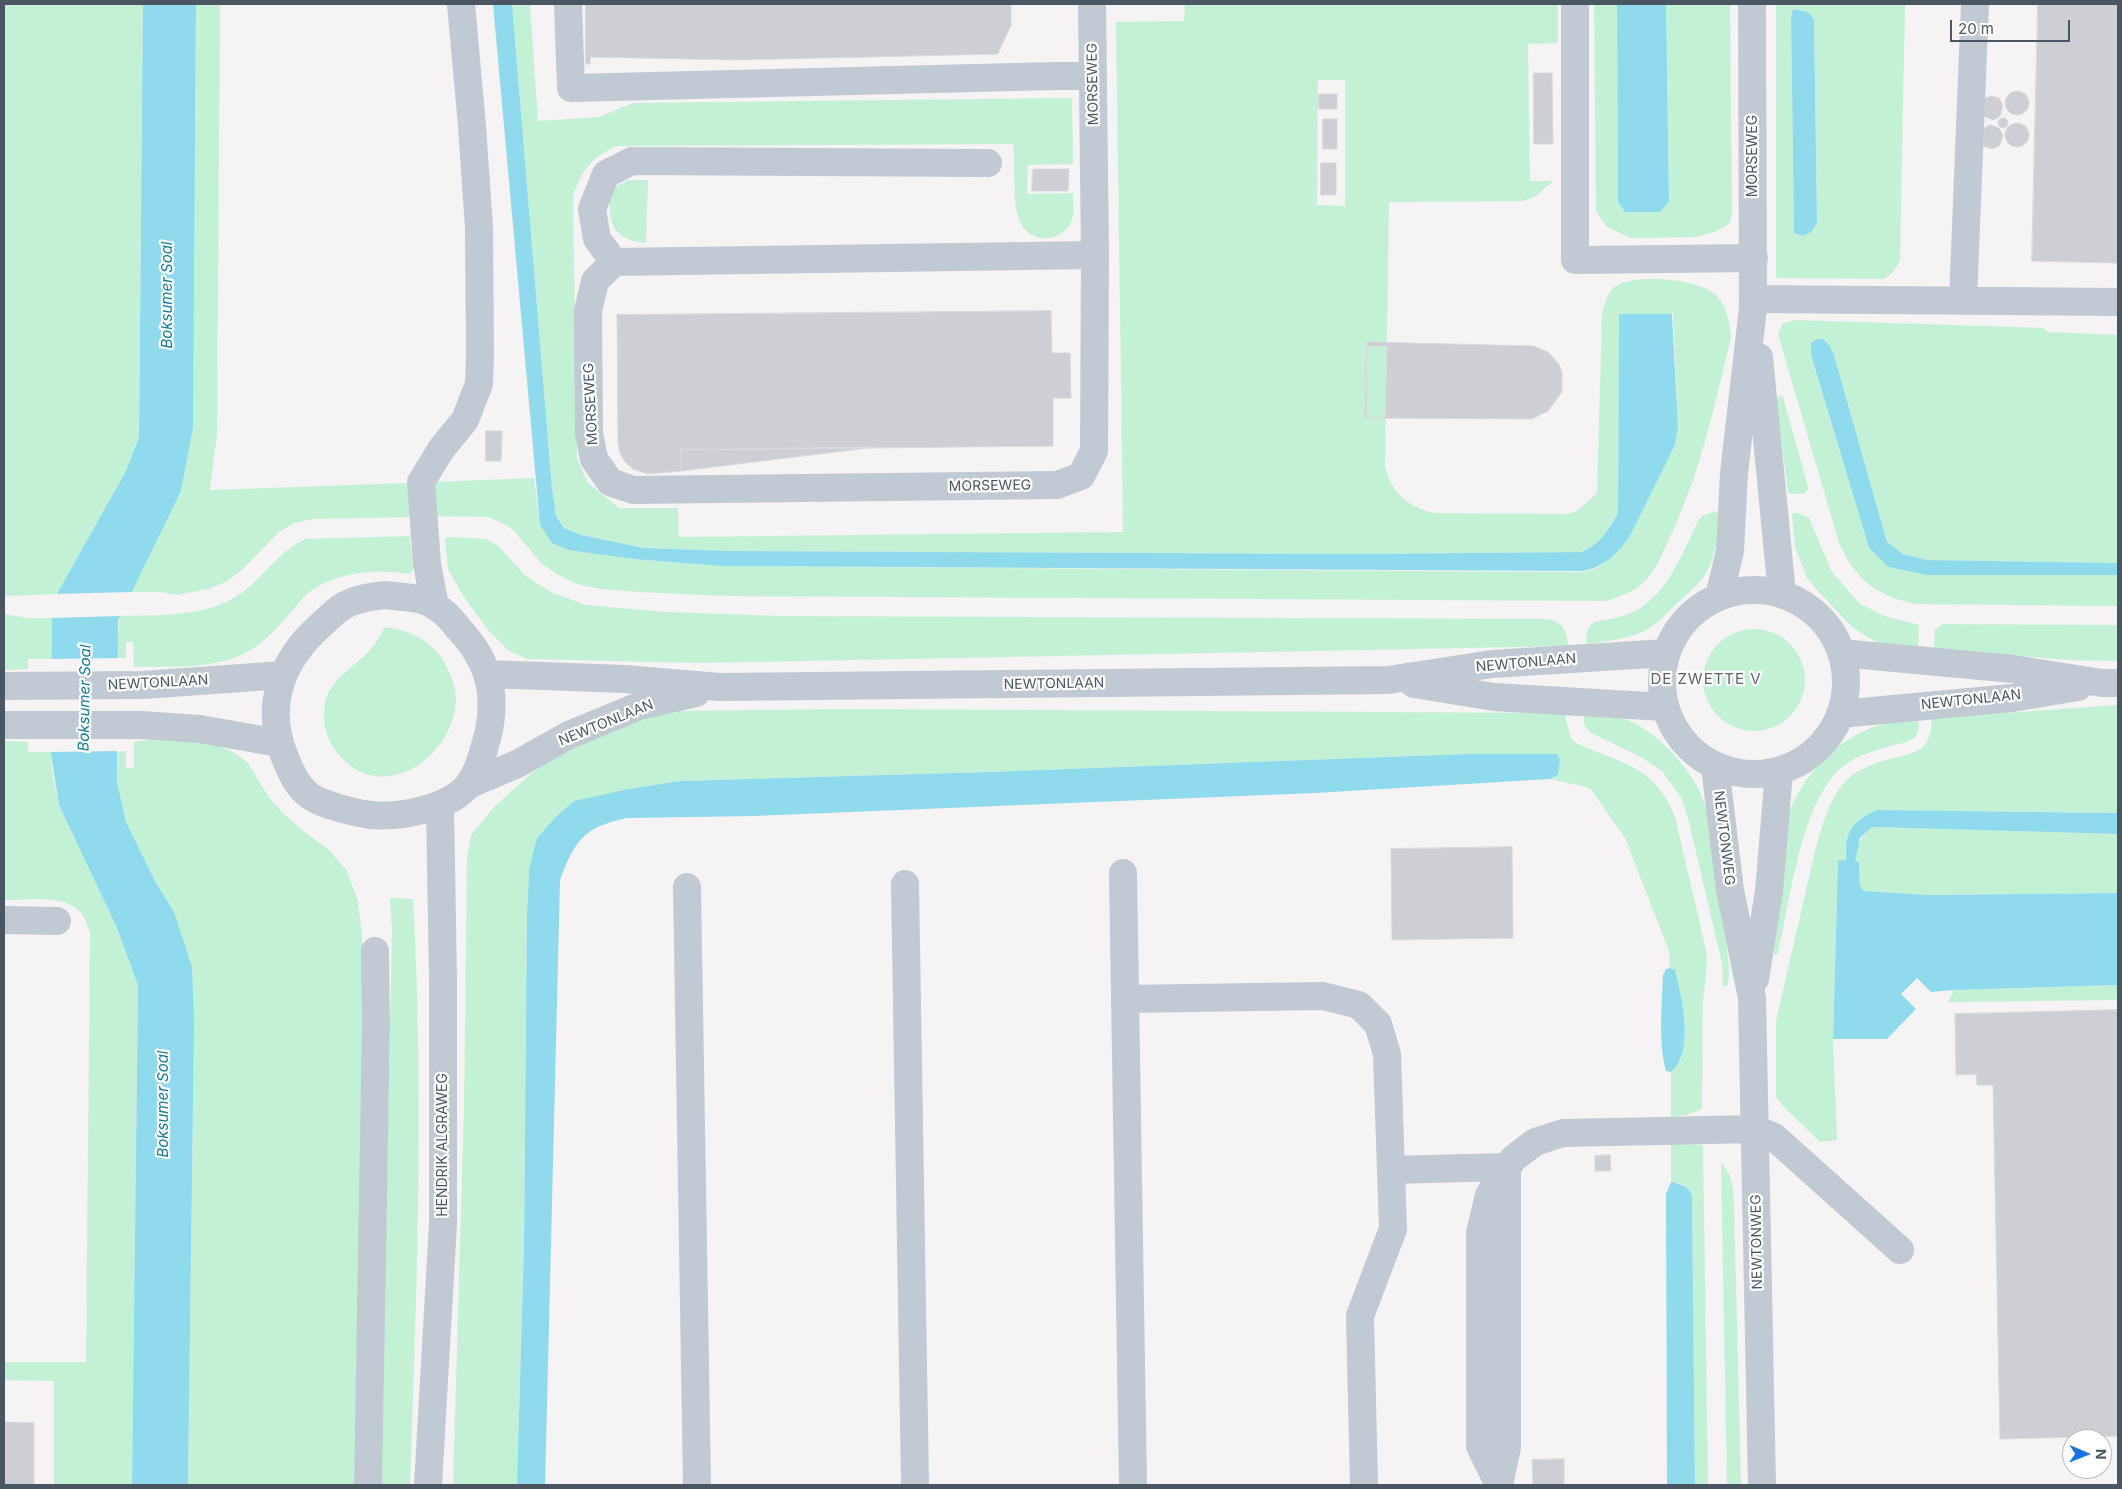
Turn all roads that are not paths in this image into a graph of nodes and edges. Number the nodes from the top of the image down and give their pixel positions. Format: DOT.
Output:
graph roads {
  1 [pos="461,4"];
  2 [pos="568,4"];
  3 [pos="1092,4"];
  4 [pos="1575,4"];
  5 [pos="1752,4"];
  6 [pos="1975,4"];
  7 [pos="1093,76"];
  8 [pos="988,163"];
  9 [pos="1095,255"];
  10 [pos="1754,258"];
  11 [pos="614,262"];
  12 [pos="1963,300"];
  13 [pos="2118,302"];
  14 [pos="1753,304"];
  15 [pos="1782,594"];
  16 [pos="1719,597"];
  17 [pos="435,606"];
  18 [pos="1666,653"];
  19 [pos="1842,653"];
  20 [pos="488,674"];
  21 [pos="282,675"];
  22 [pos="1388,680"];
  23 [pos="2110,683"];
  24 [pos="16,686"];
  25 [pos="720,687"];
  26 [pos="1665,707"];
  27 [pos="1840,714"];
  28 [pos="16,725"];
  29 [pos="279,743"];
  30 [pos="1715,766"];
  31 [pos="1779,772"];
  32 [pos="470,784"];
  33 [pos="440,805"];
  34 [pos="1123,873"];
  35 [pos="905,884"];
  36 [pos="687,887"];
  37 [pos="4,920"];
  38 [pos="56,921"];
  39 [pos="375,951"];
  40 [pos="1125,998"];
  41 [pos="1752,998"];
  42 [pos="1755,1130"];
  43 [pos="1507,1167"];
  44 [pos="1391,1170"];
  45 [pos="1900,1250"];
  46 [pos="368,1485"];
  47 [pos="428,1485"];
  48 [pos="696,1485"];
  49 [pos="915,1485"];
  50 [pos="1133,1485"];
  51 [pos="1364,1485"];
  52 [pos="1499,1485"];
  53 [pos="1762,1485"];
  1 -- 17 [label="street"];
  2 -- 7 [label="street"];
  3 -- 7 [label="street, MORSEWEG"];
  4 -- 10 [label="street"];
  5 -- 10 [label="street, MORSEWEG"];
  6 -- 12 [label="street"];
  7 -- 9 [label="street, MORSEWEG"];
  8 -- 11 [label="street"];
  9 -- 11 [label="street"];
  9 -- 11 [label="street, MORSEWEG"];
  10 -- 14 [label="street, MORSEWEG"];
  12 -- 13 [label="street"];
  12 -- 14 [label="street"];
  14 -- 15 [label="street, MORSEWEG"];
  14 -- 16 [label="street, MORSEWEG"];
  15 -- 16 [label="street"];
  15 -- 19 [label="street"];
  16 -- 18 [label="street"];
  17 -- 20 [label="street"];
  17 -- 21 [label="street"];
  18 -- 22 [label="street, NEWTONLAAN"];
  18 -- 26 [label="street"];
  19 -- 23 [label="street, NEWTONLAAN"];
  19 -- 27 [label="street"];
  20 -- 25 [label="street, NEWTONLAAN"];
  20 -- 32 [label="street"];
  21 -- 24 [label="street, NEWTONLAAN"];
  21 -- 29 [label="street"];
  22 -- 25 [label="street, NEWTONLAAN"];
  22 -- 26 [label="street, NEWTONLAAN"];
  23 -- 27 [label="street, NEWTONLAAN"];
  25 -- 32 [label="street, NEWTONLAAN"];
  26 -- 30 [label="street"];
  27 -- 31 [label="street"];
  28 -- 29 [label="street"];
  29 -- 33 [label="street"];
  30 -- 31 [label="street"];
  30 -- 41 [label="street, NEWTONWEG"];
  31 -- 41 [label="street, NEWTONWEG"];
  32 -- 33 [label="street, NEWTONLAAN"];
  33 -- 47 [label="street, HENDRIK ALGRAWEG"];
  34 -- 40 [label="street"];
  35 -- 49 [label="street"];
  36 -- 48 [label="street"];
  37 -- 38 [label="street"];
  39 -- 46 [label="street"];
  40 -- 44 [label="street"];
  40 -- 50 [label="street"];
  41 -- 42 [label="street, NEWTONWEG"];
  42 -- 43 [label="street"];
  42 -- 45 [label="street"];
  42 -- 53 [label="street, NEWTONWEG"];
  43 -- 44 [label="street"];
  43 -- 52 [label="street"];
  44 -- 51 [label="street"];
}
